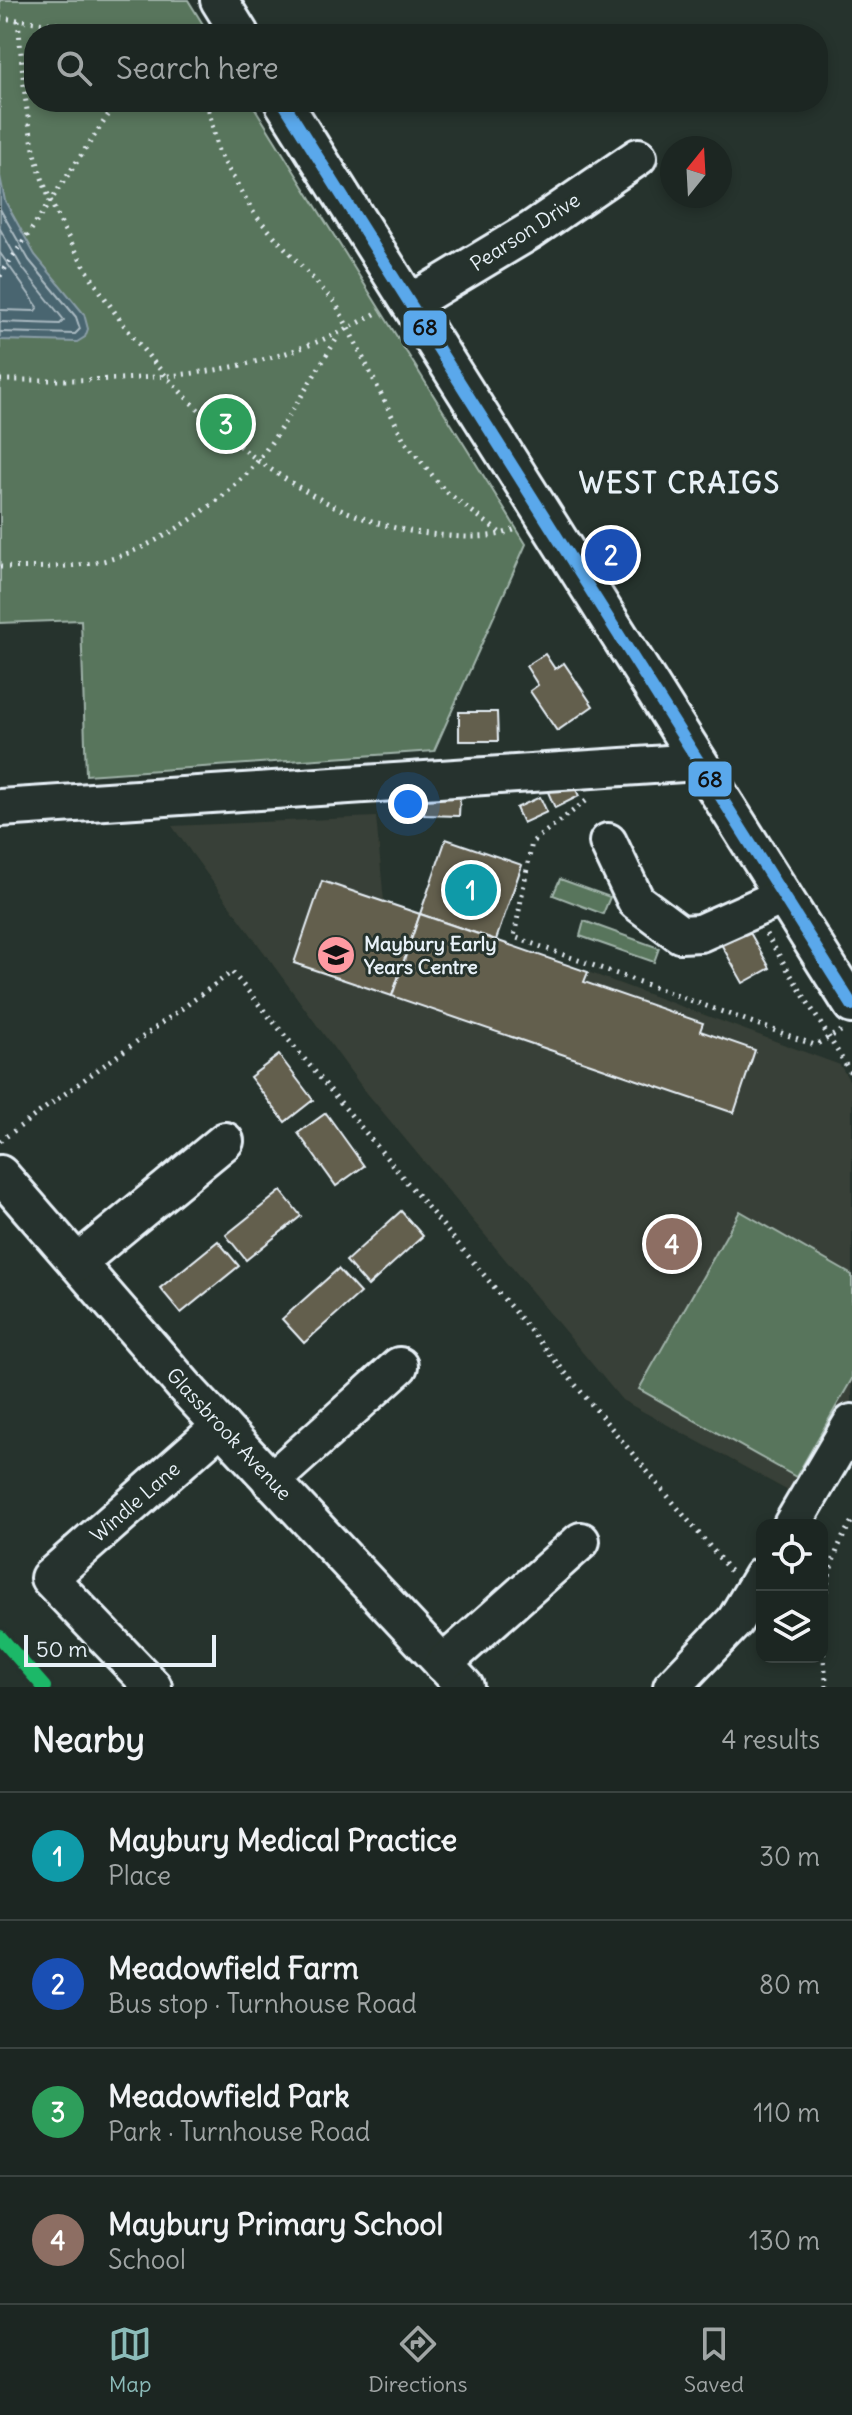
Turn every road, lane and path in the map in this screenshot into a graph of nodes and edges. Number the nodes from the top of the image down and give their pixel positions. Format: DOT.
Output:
graph roads {
  1 [pos="219,0"];
  2 [pos="0,18"];
  3 [pos="18,20"];
  4 [pos="55,24"];
  5 [pos="234,24"];
  6 [pos="24,80"];
  7 [pos="27,112"];
  8 [pos="110,112"];
  9 [pos="209,112"];
  10 [pos="289,112"];
  11 [pos="638,157"];
  12 [pos="51,202"];
  13 [pos="0,276"];
  14 [pos="408,300"];
  15 [pos="347,330"];
  16 [pos="339,335"];
  17 [pos="165,377"];
  18 [pos="0,380"];
  19 [pos="259,459"];
  20 [pos="543,516"];
  21 [pos="503,535"];
  22 [pos="0,567"];
  23 [pos="698,762"];
  24 [pos="599,795"];
  25 [pos="0,808"];
  26 [pos="608,842"];
  27 [pos="783,896"];
  28 [pos="514,937"];
  29 [pos="513,946"];
  30 [pos="852,1005"];
  31 [pos="852,1025"];
  32 [pos="0,1141"];
  33 [pos="225,1141"];
  34 [pos="0,1174"];
  35 [pos="77,1263"];
  36 [pos="399,1366"];
  37 [pos="852,1423"];
  38 [pos="221,1426"];
  39 [pos="271,1481"];
  40 [pos="796,1519"];
  41 [pos="852,1521"];
  42 [pos="581,1541"];
  43 [pos="756,1585"];
  44 [pos="826,1591"];
  45 [pos="824,1663"];
  46 [pos="454,1675"];
  47 [pos="153,1687"];
  48 [pos="672,1687"];
  49 [pos="827,1687"];
  1 -- 5 [label="street"];
  2 -- 3 [label="path"];
  3 -- 4 [label="path"];
  3 -- 6 [label="path"];
  7 -- 12 [label="path"];
  8 -- 12 [label="path"];
  9 -- 15 [label="path"];
  10 -- 14 [label="street"];
  11 -- 14 [label="street, Pearson Drive"];
  12 -- 13 [label="path"];
  12 -- 17 [label="path"];
  14 -- 15 [label="path"];
  14 -- 20 [label="street"];
  15 -- 16 [label="path"];
  15 -- 21 [label="path"];
  16 -- 17 [label="path"];
  16 -- 19 [label="path"];
  17 -- 18 [label="path"];
  17 -- 19 [label="path"];
  19 -- 21 [label="path"];
  19 -- 22 [label="path"];
  20 -- 21 [label="path"];
  20 -- 23 [label="street"];
  23 -- 25 [label="street"];
  23 -- 27 [label="street"];
  24 -- 28 [label="path"];
  26 -- 27 [label="street"];
  27 -- 30 [label="street"];
  28 -- 29 [label="path"];
  28 -- 31 [label="path"];
  32 -- 43 [label="path"];
  33 -- 35 [label="street"];
  34 -- 35 [label="street, Glassbrook Avenue"];
  35 -- 38 [label="street, Glassbrook Avenue"];
  36 -- 39 [label="street"];
  37 -- 40 [label="street"];
  38 -- 39 [label="street, Glassbrook Avenue"];
  38 -- 47 [label="street, Windle Lane"];
  39 -- 46 [label="street, Glassbrook Avenue"];
  41 -- 44 [label="path"];
  42 -- 46 [label="street"];
  43 -- 48 [label="street"];
  45 -- 49 [label="path"];
}
